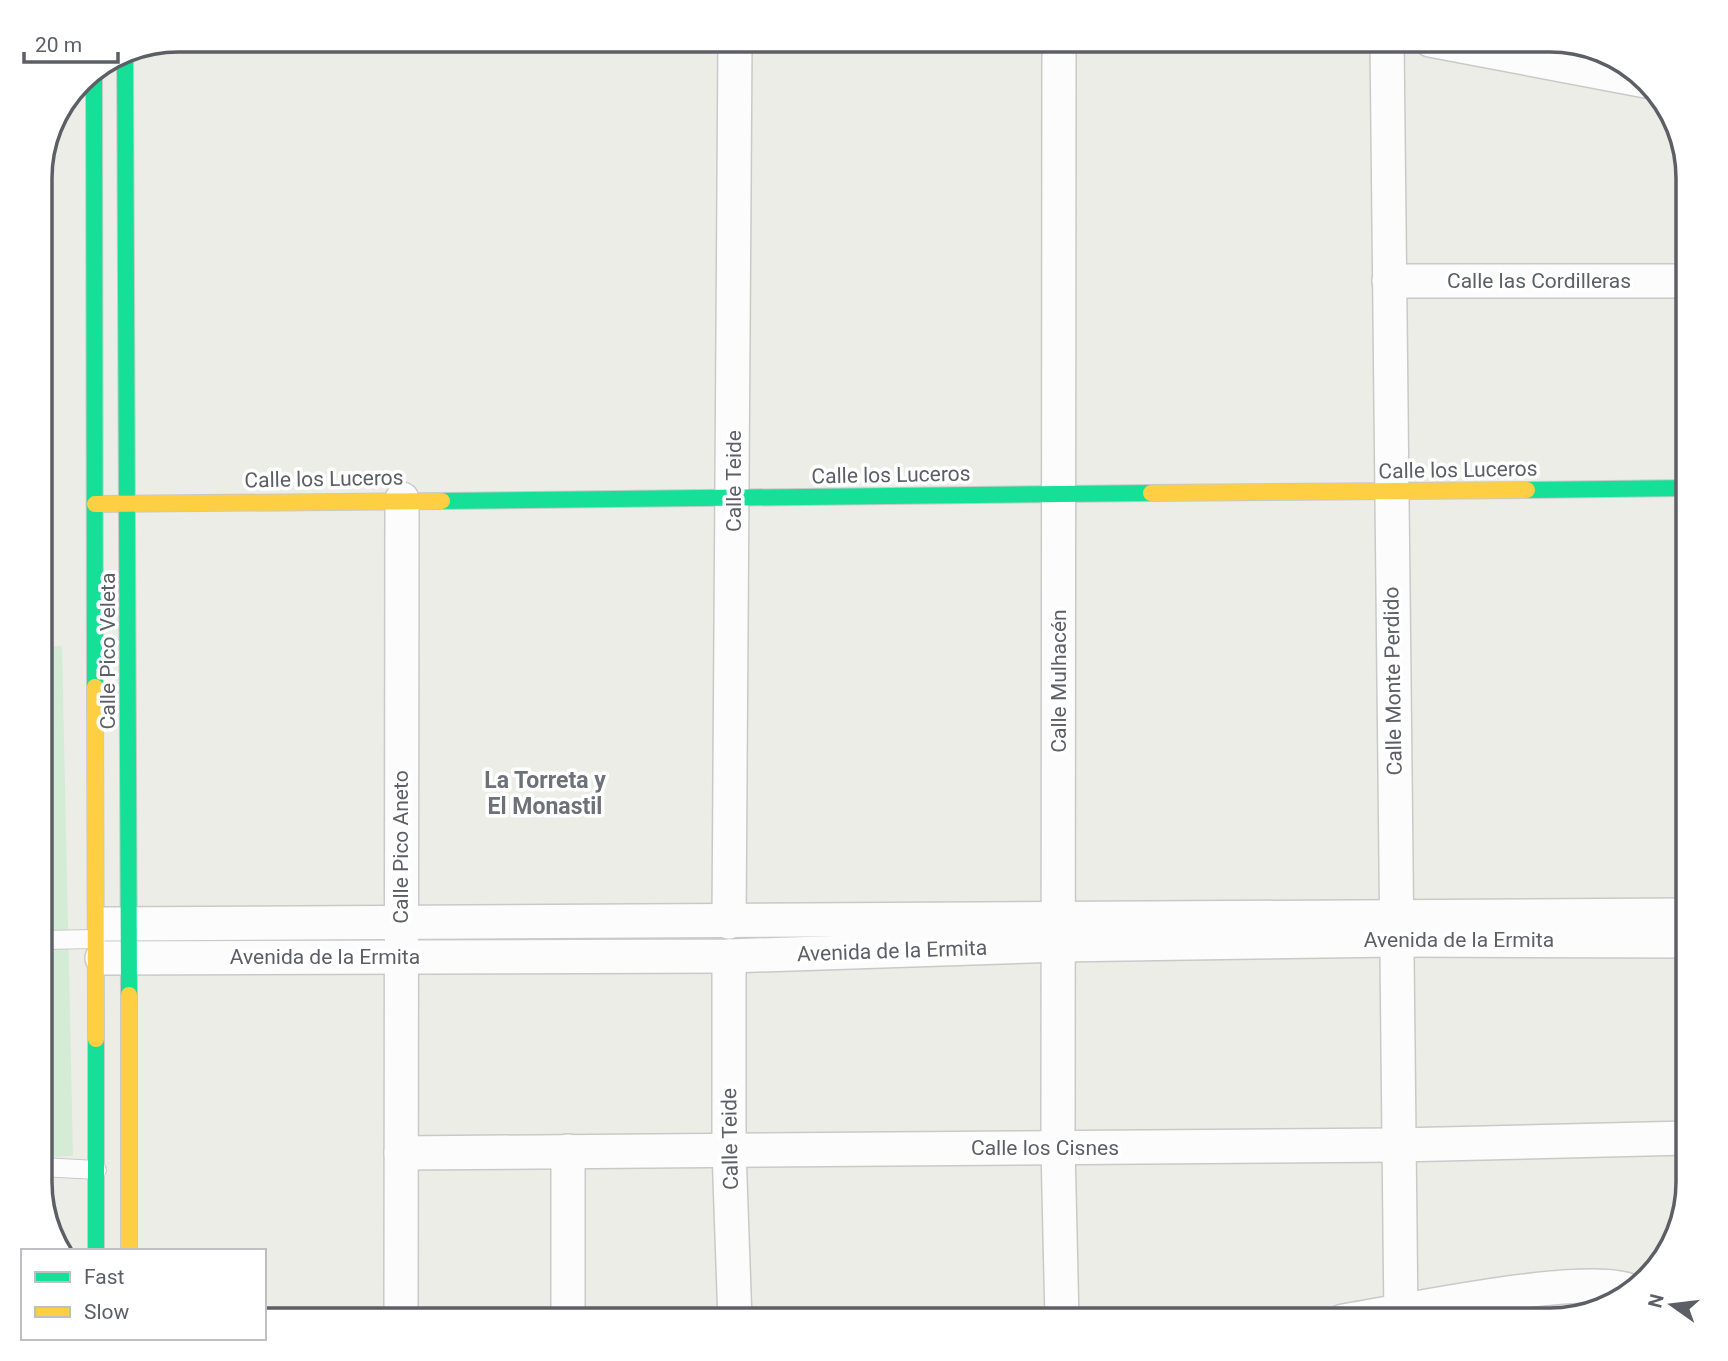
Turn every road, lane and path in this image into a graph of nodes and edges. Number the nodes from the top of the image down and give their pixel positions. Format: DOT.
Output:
graph roads {
  1 [pos="1059,52"];
  2 [pos="1387,52"];
  3 [pos="1493,52"];
  4 [pos="735,53"];
  5 [pos="125,64"];
  6 [pos="1624,77"];
  7 [pos="94,85"];
  8 [pos="1390,281"];
  9 [pos="1676,281"];
  10 [pos="1676,488"];
  11 [pos="1392,491"];
  12 [pos="1059,495"];
  13 [pos="734,498"];
  14 [pos="402,499"];
  15 [pos="129,503"];
  16 [pos="95,504"];
  17 [pos="1676,916"];
  18 [pos="729,922"];
  19 [pos="401,923"];
  20 [pos="1396,928"];
  21 [pos="1059,931"];
  22 [pos="104,936"];
  23 [pos="53,939"];
  24 [pos="1676,940"];
  25 [pos="401,956"];
  26 [pos="729,956"];
  27 [pos="130,958"];
  28 [pos="1676,1138"];
  29 [pos="1398,1145"];
  30 [pos="1058,1147"];
  31 [pos="729,1150"];
  32 [pos="568,1151"];
  33 [pos="401,1153"];
  34 [pos="53,1168"];
  35 [pos="97,1171"];
  36 [pos="96,1249"];
  37 [pos="129,1249"];
  38 [pos="1618,1288"];
  39 [pos="401,1308"];
  40 [pos="568,1308"];
  41 [pos="735,1308"];
  42 [pos="1062,1308"];
  43 [pos="1400,1308"];
  44 [pos="1447,1308"];
  1 -- 12 [label="street, Calle Mulhacén"];
  2 -- 8 [label="street, Calle Monte Perdido"];
  3 -- 6 [label="street"];
  4 -- 13 [label="street, Calle Teide"];
  5 -- 15 [label="main road, Calle Pico Veleta"];
  7 -- 16 [label="main road, Calle Pico Veleta"];
  8 -- 9 [label="street, Calle las Cordilleras"];
  8 -- 11 [label="street, Calle Monte Perdido"];
  10 -- 11 [label="main road, Calle los Luceros"];
  11 -- 12 [label="main road, Calle los Luceros"];
  11 -- 20 [label="street, Calle Monte Perdido"];
  12 -- 13 [label="main road, Calle los Luceros"];
  12 -- 21 [label="street, Calle Mulhacén"];
  13 -- 14 [label="main road, Calle los Luceros"];
  13 -- 18 [label="street, Calle Teide"];
  14 -- 15 [label="main road, Calle los Luceros"];
  14 -- 19 [label="street, Calle Pico Aneto"];
  15 -- 16 [label="main road, Calle los Luceros"];
  15 -- 22 [label="main road, Calle Pico Veleta"];
  16 -- 22 [label="main road, Calle Pico Veleta"];
  17 -- 20 [label="street, Avenida de la Ermita"];
  18 -- 19 [label="street, Avenida de la Ermita"];
  18 -- 21 [label="street, Avenida de la Ermita"];
  19 -- 22 [label="street, Avenida de la Ermita"];
  19 -- 25 [label="street, Calle Pico Aneto"];
  20 -- 21 [label="street, Avenida de la Ermita"];
  20 -- 24 [label="street, Avenida de la Ermita"];
  20 -- 29 [label="street, Calle Monte Perdido"];
  21 -- 26 [label="street, Avenida de la Ermita"];
  21 -- 30 [label="street, Calle Mulhacén"];
  22 -- 23 [label="lane"];
  22 -- 27 [label="street, Avenida de la Ermita"];
  22 -- 35 [label="main road, Calle Pico Veleta"];
  25 -- 26 [label="street, Avenida de la Ermita"];
  25 -- 27 [label="street, Avenida de la Ermita"];
  25 -- 33 [label="street, Calle Pico Aneto"];
  26 -- 31 [label="street, Calle Teide"];
  27 -- 37 [label="main road"];
  28 -- 29 [label="street, Calle los Cisnes"];
  29 -- 30 [label="street, Calle los Cisnes"];
  29 -- 43 [label="street, Calle Monte Perdido"];
  30 -- 31 [label="street, Calle los Cisnes"];
  30 -- 42 [label="street, Calle Mulhacén"];
  31 -- 32 [label="street, Calle los Cisnes"];
  31 -- 41 [label="street, Calle Teide"];
  32 -- 33 [label="street, Calle los Cisnes"];
  32 -- 40 [label="street"];
  33 -- 39 [label="street, Calle Pico Aneto"];
  34 -- 35 [label="lane"];
  35 -- 36 [label="main road, Calle Pico Veleta"];
  38 -- 44 [label="street"];
}
